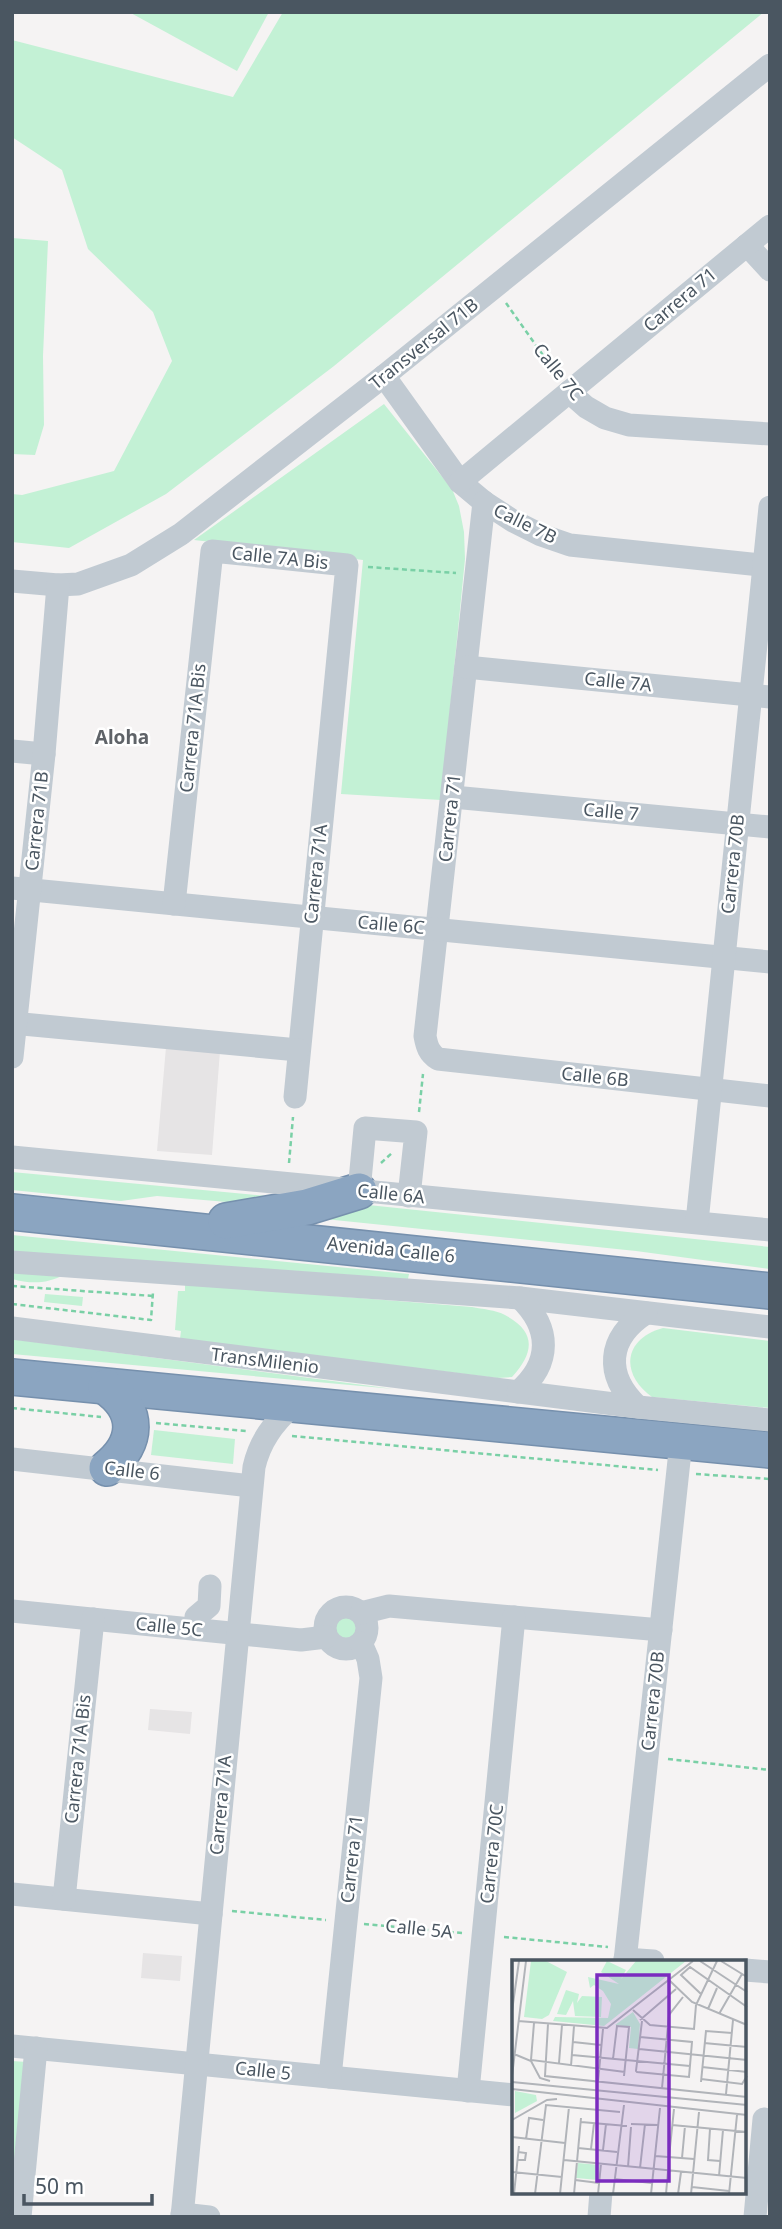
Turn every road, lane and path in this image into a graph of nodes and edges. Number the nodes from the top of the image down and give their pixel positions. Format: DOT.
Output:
graph roads {
  1 [pos="770,65"];
  2 [pos="770,226"];
  3 [pos="747,245"];
  4 [pos="770,270"];
  5 [pos="495,287"];
  6 [pos="384,376"];
  7 [pos="569,392"];
  8 [pos="770,434"];
  9 [pos="460,482"];
  10 [pos="484,502"];
  11 [pos="770,507"];
  12 [pos="212,551"];
  13 [pos="347,565"];
  14 [pos="767,565"];
  15 [pos="476,575"];
  16 [pos="12,581"];
  17 [pos="58,585"];
  18 [pos="467,667"];
  19 [pos="760,696"];
  20 [pos="12,751"];
  21 [pos="44,754"];
  22 [pos="453,797"];
  23 [pos="737,824"];
  24 [pos="770,827"];
  25 [pos="21,889"];
  26 [pos="174,904"];
  27 [pos="312,917"];
  28 [pos="439,929"];
  29 [pos="724,957"];
  30 [pos="770,962"];
  31 [pos="14,1024"];
  32 [pos="426,1046"];
  33 [pos="298,1050"];
  34 [pos="12,1057"];
  35 [pos="711,1090"];
  36 [pos="770,1096"];
  37 [pos="295,1097"];
  38 [pos="416,1132"];
  39 [pos="12,1157"];
  40 [pos="287,1184"];
  41 [pos="360,1186"];
  42 [pos="409,1196"];
  43 [pos="12,1212"];
  44 [pos="697,1222"];
  45 [pos="180,1228"];
  46 [pos="770,1230"];
  47 [pos="12,1262"];
  48 [pos="12,1286"];
  49 [pos="770,1291"];
  50 [pos="520,1298"];
  51 [pos="12,1304"];
  52 [pos="646,1312"];
  53 [pos="151,1320"];
  54 [pos="151,1327"];
  55 [pos="770,1327"];
  56 [pos="12,1328"];
  57 [pos="12,1377"];
  58 [pos="106,1387"];
  59 [pos="518,1392"];
  60 [pos="293,1405"];
  61 [pos="638,1407"];
  62 [pos="12,1408"];
  63 [pos="131,1420"];
  64 [pos="770,1420"];
  65 [pos="267,1433"];
  66 [pos="770,1450"];
  67 [pos="680,1457"];
  68 [pos="12,1459"];
  69 [pos="107,1468"];
  70 [pos="770,1479"];
  71 [pos="251,1486"];
  72 [pos="210,1586"];
  73 [pos="12,1611"];
  74 [pos="361,1613"];
  75 [pos="514,1617"];
  76 [pos="93,1619"];
  77 [pos="195,1629"];
  78 [pos="661,1630"];
  79 [pos="237,1634"];
  80 [pos="326,1637"];
  81 [pos="361,1643"];
  82 [pos="647,1757"];
  83 [pos="770,1770"];
  84 [pos="12,1894"];
  85 [pos="64,1899"];
  86 [pos="211,1911"];
  87 [pos="346,1922"];
  88 [pos="484,1935"];
  89 [pos="626,1956"];
  90 [pos="648,1960"];
  91 [pos="747,1970"];
  92 [pos="770,1972"];
  93 [pos="12,2046"];
  94 [pos="36,2048"];
  95 [pos="196,2064"];
  96 [pos="330,2077"];
  97 [pos="468,2091"];
  98 [pos="512,2095"];
  99 [pos="760,2119"];
  100 [pos="601,2194"];
  101 [pos="182,2216"];
  102 [pos="20,2217"];
  103 [pos="209,2217"];
  104 [pos="599,2217"];
  105 [pos="755,2217"];
  1 -- 5 [label="street, Transversal 71B"];
  2 -- 3 [label="street, Carrera 71"];
  3 -- 4 [label="street"];
  3 -- 7 [label="street, Carrera 71"];
  5 -- 6 [label="street, Transversal 71B"];
  5 -- 7 [label="path, Calle 7C"];
  6 -- 9 [label="street, Calle 7B"];
  6 -- 17 [label="street, Transversal 71B"];
  7 -- 8 [label="street, Calle 7C"];
  7 -- 9 [label="street, Carrera 71"];
  9 -- 10 [label="street, Calle 7B"];
  10 -- 14 [label="street, Calle 7B"];
  10 -- 15 [label="street, Carrera 71"];
  11 -- 14 [label="street, Carrera 70B"];
  12 -- 13 [label="street, Calle 7A Bis"];
  12 -- 26 [label="street, Carrera 71A Bis"];
  13 -- 15 [label="path"];
  13 -- 27 [label="street, Carrera 71A"];
  14 -- 19 [label="street, Carrera 70B"];
  15 -- 18 [label="street, Carrera 71"];
  16 -- 17 [label="street"];
  17 -- 21 [label="street, Carrera 71B"];
  18 -- 19 [label="street, Calle 7A"];
  18 -- 22 [label="street, Carrera 71"];
  19 -- 23 [label="street, Carrera 70B"];
  20 -- 21 [label="street"];
  21 -- 25 [label="street, Carrera 71B"];
  22 -- 23 [label="street, Calle 7"];
  22 -- 28 [label="street, Carrera 71"];
  23 -- 24 [label="street, Calle 7"];
  23 -- 29 [label="street, Carrera 70B"];
  25 -- 26 [label="street, Calle 6C"];
  25 -- 31 [label="street, Carrera 71B"];
  26 -- 27 [label="street, Calle 6C"];
  27 -- 28 [label="street, Calle 6C"];
  27 -- 33 [label="street, Carrera 71A"];
  28 -- 29 [label="street, Calle 6C"];
  28 -- 32 [label="street, Carrera 71"];
  29 -- 30 [label="street, Calle 6C"];
  29 -- 35 [label="street, Carrera 70B"];
  31 -- 33 [label="street"];
  31 -- 34 [label="street, Carrera 71B"];
  32 -- 35 [label="street, Calle 6B"];
  32 -- 38 [label="path"];
  33 -- 37 [label="street, Carrera 71A"];
  35 -- 36 [label="street, Calle 6B"];
  35 -- 44 [label="street, Carrera 70B"];
  37 -- 40 [label="path"];
  38 -- 41 [label="path"];
  38 -- 41 [label="street"];
  38 -- 42 [label="street"];
  39 -- 40 [label="street, Calle 6A"];
  40 -- 41 [label="street, Calle 6A"];
  41 -- 42 [label="street, Calle 6A"];
  41 -- 45 [label="highway"];
  42 -- 44 [label="street, Calle 6A"];
  43 -- 45 [label="highway, Avenida Calle 6"];
  44 -- 46 [label="street, Calle 6A"];
  45 -- 49 [label="highway, Avenida Calle 6"];
  47 -- 50 [label="street"];
  48 -- 53 [label="path"];
  50 -- 52 [label="street"];
  50 -- 59 [label="street"];
  51 -- 53 [label="path"];
  52 -- 55 [label="street"];
  52 -- 61 [label="street"];
  53 -- 54 [label="path"];
  56 -- 59 [label="street, TransMilenio"];
  57 -- 58 [label="highway"];
  58 -- 60 [label="highway"];
  58 -- 63 [label="highway"];
  59 -- 61 [label="street, TransMilenio"];
  60 -- 65 [label="street, Carrera 71A"];
  60 -- 67 [label="highway"];
  61 -- 64 [label="street, TransMilenio"];
  62 -- 63 [label="path"];
  63 -- 65 [label="path"];
  63 -- 69 [label="highway"];
  65 -- 67 [label="path"];
  65 -- 71 [label="street, Carrera 71A"];
  66 -- 67 [label="highway"];
  67 -- 70 [label="path"];
  67 -- 78 [label="street, Carrera 70B"];
  68 -- 69 [label="street, Calle 6"];
  69 -- 71 [label="street, Calle 6"];
  71 -- 79 [label="street, Carrera 71A"];
  72 -- 77 [label="street"];
  73 -- 76 [label="street, Calle 5C"];
  74 -- 75 [label="street"];
  74 -- 80 [label="street"];
  74 -- 81 [label="street"];
  75 -- 78 [label="street"];
  75 -- 88 [label="street, Carrera 70C"];
  76 -- 77 [label="street, Calle 5C"];
  76 -- 85 [label="street, Carrera 71A Bis"];
  77 -- 79 [label="street, Calle 5C"];
  78 -- 82 [label="street, Carrera 70B"];
  79 -- 80 [label="street, Calle 5C"];
  79 -- 86 [label="street, Carrera 71A"];
  80 -- 81 [label="street"];
  81 -- 87 [label="street, Carrera 71"];
  82 -- 83 [label="path"];
  82 -- 89 [label="street, Carrera 70B"];
  84 -- 85 [label="street"];
  85 -- 86 [label="street"];
  86 -- 87 [label="path, Calle 5A"];
  86 -- 95 [label="street, Carrera 71A"];
  87 -- 88 [label="path, Calle 5A"];
  87 -- 96 [label="street, Carrera 71"];
  88 -- 89 [label="path, Calle 5A"];
  88 -- 97 [label="street, Carrera 70C"];
  89 -- 90 [label="street"];
  91 -- 92 [label="street"];
  93 -- 94 [label="street, Calle 5"];
  94 -- 95 [label="street, Calle 5"];
  94 -- 102 [label="street"];
  95 -- 96 [label="street, Calle 5"];
  95 -- 101 [label="street, Carrera 71A"];
  96 -- 97 [label="street, Calle 5"];
  97 -- 98 [label="street, Calle 5"];
  99 -- 105 [label="street"];
  100 -- 104 [label="street"];
  101 -- 103 [label="street"];
}
